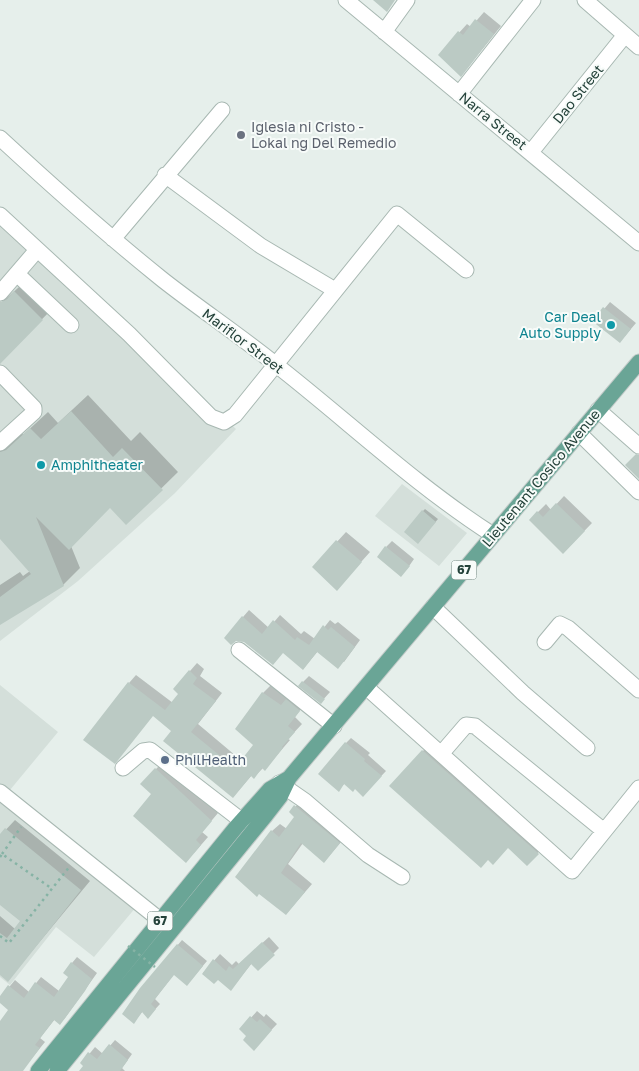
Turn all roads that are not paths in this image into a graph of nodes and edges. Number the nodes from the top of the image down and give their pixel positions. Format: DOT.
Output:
graph roads {
  1 [pos="346,0"];
  2 [pos="407,0"];
  3 [pos="533,0"];
  4 [pos="585,0"];
  5 [pos="384,32"];
  6 [pos="625,35"];
  7 [pos="639,47"];
  8 [pos="459,94"];
  9 [pos="222,110"];
  10 [pos="0,138"];
  11 [pos="531,152"];
  12 [pos="165,175"];
  13 [pos="0,215"];
  14 [pos="113,239"];
  15 [pos="639,243"];
  16 [pos="38,250"];
  17 [pos="466,270"];
  18 [pos="16,274"];
  19 [pos="335,290"];
  20 [pos="0,293"];
  21 [pos="72,325"];
  22 [pos="639,362"];
  23 [pos="276,364"];
  24 [pos="0,374"];
  25 [pos="598,410"];
  26 [pos="579,433"];
  27 [pos="0,443"];
  28 [pos="639,446"];
  29 [pos="639,492"];
  30 [pos="493,535"];
  31 [pos="433,608"];
  32 [pos="545,642"];
  33 [pos="239,650"];
  34 [pos="366,687"];
  35 [pos="639,690"];
  36 [pos="334,726"];
  37 [pos="587,748"];
  38 [pos="441,754"];
  39 [pos="122,768"];
  40 [pos="284,783"];
  41 [pos="639,788"];
  42 [pos="2,797"];
  43 [pos="242,821"];
  44 [pos="604,831"];
  45 [pos="402,877"];
  46 [pos="160,920"];
  47 [pos="38,1071"];
  48 [pos="57,1071"];
  1 -- 5 [label="street, Narra Street"];
  2 -- 5 [label="street"];
  3 -- 8 [label="street"];
  4 -- 6 [label="street"];
  5 -- 8 [label="street, Narra Street"];
  6 -- 7 [label="street"];
  6 -- 11 [label="street, Dao Street"];
  8 -- 11 [label="street, Narra Street"];
  9 -- 12 [label="street"];
  10 -- 14 [label="street, Mariflor Street"];
  11 -- 15 [label="street, Narra Street"];
  12 -- 14 [label="street"];
  12 -- 19 [label="street"];
  13 -- 16 [label="street"];
  14 -- 23 [label="street, Mariflor Street"];
  16 -- 18 [label="street"];
  16 -- 23 [label="street"];
  17 -- 19 [label="street"];
  18 -- 20 [label="street"];
  18 -- 21 [label="street"];
  19 -- 23 [label="street"];
  22 -- 25 [label="main road, Lieutenant Cosico Avenue / 67"];
  23 -- 30 [label="street, Mariflor Street"];
  24 -- 27 [label="street"];
  25 -- 26 [label="main road, Lieutenant Cosico Avenue / 67"];
  25 -- 28 [label="street"];
  26 -- 29 [label="street"];
  26 -- 30 [label="main road, Lieutenant Cosico Avenue / 67"];
  30 -- 31 [label="main road, Lieutenant Cosico Avenue / 67"];
  31 -- 34 [label="main road, Lieutenant Cosico Avenue / 67"];
  31 -- 37 [label="street"];
  32 -- 35 [label="street"];
  33 -- 36 [label="street"];
  34 -- 36 [label="main road, Lieutenant Cosico Avenue / 67"];
  34 -- 38 [label="street"];
  36 -- 40 [label="main road, Lieutenant Cosico Avenue / 67"];
  38 -- 44 [label="street"];
  38 -- 44 [label="street"];
  39 -- 43 [label="street"];
  40 -- 43 [label="main road, Lieutenant Cosico Avenue / 67"];
  40 -- 45 [label="street"];
  40 -- 48 [label="main road, Lieutenant Cosico Avenue / 67"];
  41 -- 44 [label="street"];
  42 -- 46 [label="street"];
  43 -- 46 [label="main road, Lieutenant Cosico Avenue / 67"];
  46 -- 47 [label="main road, Lieutenant Cosico Avenue / 67"];
}
